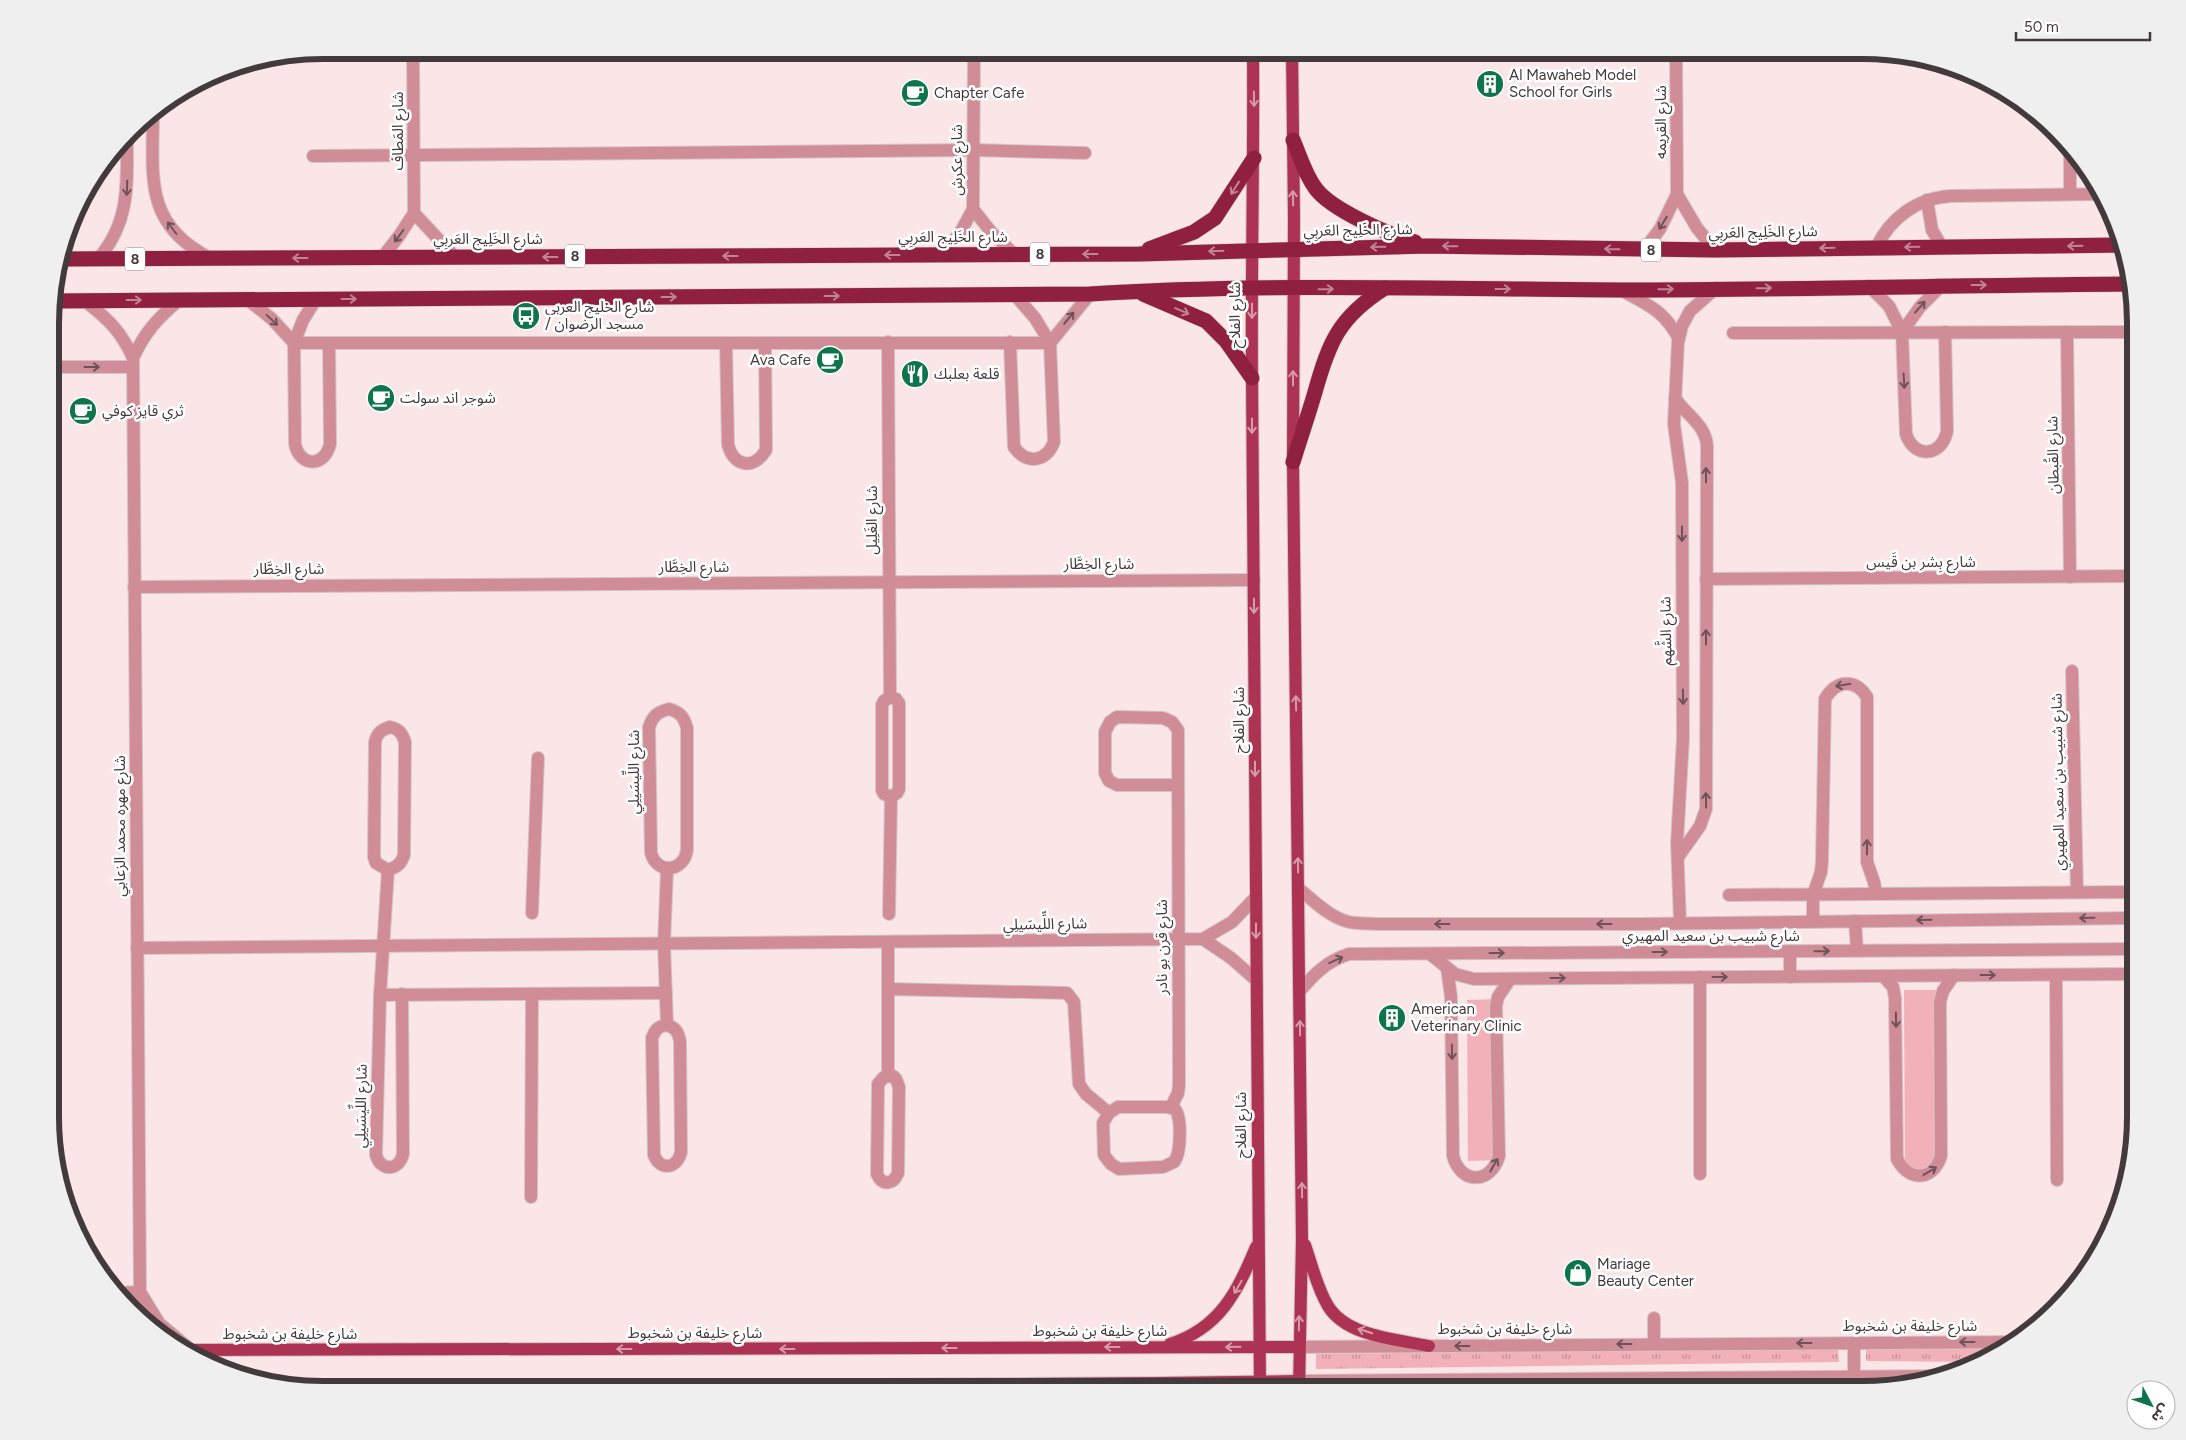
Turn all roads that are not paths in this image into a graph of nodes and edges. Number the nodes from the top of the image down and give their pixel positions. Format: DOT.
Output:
graph roads {
  1 [pos="413,59"];
  2 [pos="974,59"];
  3 [pos="1253,59"];
  4 [pos="1292,59"];
  5 [pos="1676,59"];
  6 [pos="153,121"];
  7 [pos="1293,140"];
  8 [pos="127,146"];
  9 [pos="973,150"];
  10 [pos="1084,153"];
  11 [pos="314,156"];
  12 [pos="414,156"];
  13 [pos="1254,158"];
  14 [pos="2070,158"];
  15 [pos="1678,194"];
  16 [pos="2070,194"];
  17 [pos="2094,194"];
  18 [pos="1927,200"];
  19 [pos="973,209"];
  20 [pos="414,213"];
  21 [pos="2115,245"];
  22 [pos="1427,246"];
  23 [pos="1942,247"];
  24 [pos="1876,248"];
  25 [pos="1294,249"];
  26 [pos="1251,250"];
  27 [pos="1644,250"];
  28 [pos="1714,250"];
  29 [pos="1014,254"];
  30 [pos="1139,254"];
  31 [pos="941,255"];
  32 [pos="455,257"];
  33 [pos="210,258"];
  34 [pos="382,258"];
  35 [pos="67,259"];
  36 [pos="98,259"];
  37 [pos="2124,284"];
  38 [pos="1942,285"];
  39 [pos="1869,286"];
  40 [pos="1385,288"];
  41 [pos="1716,288"];
  42 [pos="1293,289"];
  43 [pos="1252,290"];
  44 [pos="1621,290"];
  45 [pos="1137,291"];
  46 [pos="1014,294"];
  47 [pos="1090,294"];
  48 [pos="248,299"];
  49 [pos="316,299"];
  50 [pos="179,300"];
  51 [pos="60,301"];
  52 [pos="85,301"];
  53 [pos="1902,332"];
  54 [pos="1945,332"];
  55 [pos="2067,332"];
  56 [pos="2127,332"];
  57 [pos="1733,333"];
  58 [pos="1679,339"];
  59 [pos="726,342"];
  60 [pos="765,342"];
  61 [pos="888,342"];
  62 [pos="1010,342"];
  63 [pos="294,343"];
  64 [pos="329,343"];
  65 [pos="1050,343"];
  66 [pos="133,362"];
  67 [pos="59,367"];
  68 [pos="1252,378"];
  69 [pos="1675,398"];
  70 [pos="1675,434"];
  71 [pos="1704,434"];
  72 [pos="1293,462"];
  73 [pos="2127,576"];
  74 [pos="2070,577"];
  75 [pos="1706,579"];
  76 [pos="1254,580"];
  77 [pos="889,582"];
  78 [pos="134,587"];
  79 [pos="2072,671"];
  80 [pos="538,758"];
  81 [pos="1177,785"];
  82 [pos="1678,824"];
  83 [pos="1696,830"];
  84 [pos="1678,858"];
  85 [pos="667,869"];
  86 [pos="388,870"];
  87 [pos="1298,888"];
  88 [pos="2077,892"];
  89 [pos="2127,892"];
  90 [pos="1876,894"];
  91 [pos="1729,895"];
  92 [pos="1813,895"];
  93 [pos="1256,897"];
  94 [pos="532,913"];
  95 [pos="889,914"];
  96 [pos="2127,918"];
  97 [pos="1813,921"];
  98 [pos="1855,921"];
  99 [pos="1680,922"];
  100 [pos="1203,939"];
  101 [pos="1178,940"];
  102 [pos="888,942"];
  103 [pos="664,944"];
  104 [pos="382,946"];
  105 [pos="138,948"];
  106 [pos="2127,948"];
  107 [pos="1857,950"];
  108 [pos="1790,951"];
  109 [pos="1430,954"];
  110 [pos="1447,968"];
  111 [pos="2127,974"];
  112 [pos="2056,975"];
  113 [pos="1883,976"];
  114 [pos="1954,976"];
  115 [pos="1700,977"];
  116 [pos="1790,977"];
  117 [pos="1510,979"];
  118 [pos="1256,980"];
  119 [pos="888,989"];
  120 [pos="1300,991"];
  121 [pos="380,994"];
  122 [pos="402,994"];
  123 [pos="532,994"];
  124 [pos="666,994"];
  125 [pos="667,1025"];
  126 [pos="888,1076"];
  127 [pos="1171,1107"];
  128 [pos="1109,1113"];
  129 [pos="1700,1174"];
  130 [pos="2057,1180"];
  131 [pos="530,1197"];
  132 [pos="1302,1239"];
  133 [pos="1258,1242"];
  134 [pos="125,1292"];
  135 [pos="140,1292"];
  136 [pos="137,1305"];
  137 [pos="1654,1318"];
  138 [pos="168,1331"];
  139 [pos="2002,1342"];
  140 [pos="1854,1343"];
  141 [pos="1654,1344"];
  142 [pos="1259,1346"];
  143 [pos="1429,1346"];
  144 [pos="1161,1347"];
  145 [pos="1299,1347"];
  146 [pos="198,1350"];
  147 [pos="1260,1381"];
  148 [pos="1299,1381"];
  149 [pos="1854,1381"];
  1 -- 12 [label="street, شارع المَطاف"];
  2 -- 9 [label="street, شارع عكرش"];
  3 -- 13 [label="main road, شارع الفلاح, one-way"];
  4 -- 7 [label="main road"];
  5 -- 15 [label="street, شارع القريمه"];
  33 -- 6 [label="street, one-way"];
  7 -- 22 [label="highway"];
  25 -- 7 [label="main road, one-way"];
  8 -- 36 [label="street, one-way"];
  9 -- 10 [label="street"];
  9 -- 12 [label="street"];
  9 -- 19 [label="street, شارع عكرش"];
  11 -- 12 [label="street"];
  12 -- 20 [label="street, شارع المَطاف"];
  13 -- 26 [label="main road, شارع الفلاح"];
  13 -- 30 [label="highway, one-way"];
  14 -- 16 [label="street"];
  15 -- 27 [label="street, شارع القريمه, one-way"];
  15 -- 28 [label="street, شارع القريمه"];
  16 -- 17 [label="street"];
  16 -- 18 [label="street"];
  18 -- 23 [label="street"];
  18 -- 24 [label="street"];
  19 -- 29 [label="street, شارع عكرش"];
  19 -- 31 [label="street, شارع عكرش"];
  20 -- 32 [label="street"];
  20 -- 34 [label="street, one-way"];
  21 -- 23 [label="highway, شارع الخَلِيج العَربِي / 8, one-way"];
  22 -- 25 [label="highway, شارع الخَلِيج العَربِي / 8, one-way"];
  27 -- 22 [label="highway, شارع الخَلِيج العَربِي / 8, one-way"];
  23 -- 24 [label="highway, شارع الخَلِيج العَربِي / 8, one-way"];
  24 -- 28 [label="highway, شارع الخَلِيج العَربِي / 8, one-way"];
  25 -- 26 [label="highway, شارع الخَلِيج العَربِي / 8"];
  25 -- 42 [label="main road"];
  26 -- 30 [label="highway, شارع الخَلِيج العَربِي / 8, one-way"];
  26 -- 43 [label="main road, شارع الفلاح"];
  27 -- 28 [label="highway, شارع الخَلِيج العَربِي / 8"];
  30 -- 29 [label="highway, شارع الخَلِيج العَربِي / 8, one-way"];
  29 -- 31 [label="highway, شارع الخَلِيج العَربِي / 8"];
  31 -- 32 [label="highway, شارع الخَلِيج العَربِي / 8, one-way"];
  32 -- 34 [label="highway, شارع الخَلِيج العَربِي / 8"];
  34 -- 33 [label="highway, شارع الخَلِيج العَربِي / 8, one-way"];
  33 -- 36 [label="highway, شارع الخَلِيج العَربِي / 8"];
  35 -- 36 [label="highway, شارع الخَلِيج العَربِي / 8"];
  38 -- 37 [label="highway, one-way"];
  38 -- 39 [label="highway"];
  53 -- 38 [label="street, one-way"];
  41 -- 39 [label="highway, one-way"];
  39 -- 53 [label="street"];
  42 -- 40 [label="highway, one-way"];
  40 -- 44 [label="highway, one-way"];
  40 -- 72 [label="highway"];
  44 -- 41 [label="highway, one-way"];
  41 -- 58 [label="street, شارع الشَّهم"];
  42 -- 43 [label="highway"];
  72 -- 42 [label="main road, one-way"];
  43 -- 45 [label="highway"];
  43 -- 68 [label="main road, شارع الفلاح, one-way"];
  44 -- 58 [label="street"];
  45 -- 47 [label="highway"];
  45 -- 68 [label="highway, one-way"];
  46 -- 47 [label="highway"];
  49 -- 46 [label="highway, one-way"];
  46 -- 65 [label="street"];
  65 -- 47 [label="street, one-way"];
  48 -- 49 [label="highway"];
  48 -- 50 [label="highway"];
  48 -- 63 [label="street, one-way"];
  49 -- 63 [label="street"];
  52 -- 50 [label="highway, one-way"];
  50 -- 66 [label="street, شارع مهره محمد الزعابي"];
  51 -- 52 [label="highway"];
  52 -- 66 [label="street, شارع مهره محمد الزعابي"];
  53 -- 54 [label="street"];
  53 -- 54 [label="street, one-way"];
  53 -- 57 [label="street"];
  54 -- 55 [label="street"];
  55 -- 56 [label="street"];
  55 -- 74 [label="street, شارع القُبطان"];
  58 -- 69 [label="street, شارع الشَّهم"];
  59 -- 60 [label="street"];
  59 -- 60 [label="street"];
  59 -- 64 [label="street"];
  60 -- 61 [label="street"];
  61 -- 62 [label="street"];
  61 -- 77 [label="street, شارع الغَلِيل"];
  62 -- 65 [label="street"];
  62 -- 65 [label="street"];
  63 -- 64 [label="street"];
  63 -- 64 [label="street"];
  67 -- 66 [label="street, one-way"];
  66 -- 78 [label="street, شارع مهره محمد الزعابي"];
  68 -- 76 [label="main road, شارع الفلاح, one-way"];
  69 -- 70 [label="street, شارع الشَّهم"];
  69 -- 71 [label="street"];
  70 -- 71 [label="street"];
  70 -- 82 [label="street, شارع الشَّهم, one-way"];
  75 -- 71 [label="street, one-way"];
  87 -- 72 [label="main road, one-way"];
  73 -- 74 [label="street, شارع بِشر بن قَيس"];
  74 -- 75 [label="street, شارع بِشر بن قَيس"];
  83 -- 75 [label="street, one-way"];
  76 -- 77 [label="street, شارع الخِطَّار"];
  76 -- 93 [label="main road, شارع الفلاح, one-way"];
  77 -- 78 [label="street, شارع الخِطَّار"];
  77 -- 95 [label="street, شارع الغَلِيل"];
  78 -- 105 [label="street, شارع مهره محمد الزعابي"];
  79 -- 88 [label="street, شارع شبيب بن سعيد المهيري"];
  80 -- 94 [label="street"];
  81 -- 81 [label="street, شارع قرن بو نادر"];
  81 -- 101 [label="street, شارع قرن بو نادر"];
  82 -- 83 [label="street"];
  82 -- 84 [label="street, شارع الشَّهم"];
  83 -- 84 [label="street"];
  84 -- 99 [label="street, شارع الشَّهم"];
  85 -- 85 [label="street, شارع اللِّيسَيلِي"];
  85 -- 103 [label="street"];
  86 -- 86 [label="street"];
  86 -- 104 [label="street, شارع اللِّيسَيلِي"];
  99 -- 87 [label="street, شارع شبيب بن سعيد المهيري, one-way"];
  87 -- 120 [label="main road"];
  88 -- 89 [label="street"];
  88 -- 90 [label="street"];
  90 -- 92 [label="street"];
  90 -- 92 [label="street, شارع شبيب بن سعيد المهيري, one-way"];
  91 -- 92 [label="street"];
  92 -- 97 [label="street, شارع شبيب بن سعيد المهيري"];
  93 -- 100 [label="street, شارع اللِّيسَيلِي"];
  93 -- 118 [label="main road, شارع الفلاح, one-way"];
  96 -- 98 [label="street, شارع شبيب بن سعيد المهيري, one-way"];
  97 -- 98 [label="street, شارع شبيب بن سعيد المهيري"];
  97 -- 99 [label="street, شارع شبيب بن سعيد المهيري"];
  98 -- 107 [label="street"];
  100 -- 101 [label="street, شارع اللِّيسَيلِي"];
  100 -- 118 [label="street"];
  101 -- 102 [label="street, شارع اللِّيسَيلِي"];
  101 -- 127 [label="street, شارع قرن بو نادر"];
  102 -- 103 [label="street, شارع اللِّيسَيلِي"];
  102 -- 119 [label="street"];
  103 -- 104 [label="street, شارع اللِّيسَيلِي"];
  103 -- 124 [label="street"];
  104 -- 105 [label="street, شارع اللِّيسَيلِي"];
  104 -- 121 [label="street, شارع اللِّيسَيلِي"];
  105 -- 135 [label="street, شارع مهره محمد الزعابي"];
  106 -- 107 [label="street, شارع شبيب بن سعيد المهيري"];
  108 -- 107 [label="street, شارع شبيب بن سعيد المهيري, one-way"];
  109 -- 108 [label="street, شارع شبيب بن سعيد المهيري, one-way"];
  108 -- 116 [label="street"];
  109 -- 110 [label="street"];
  120 -- 109 [label="street, شارع شبيب بن سعيد المهيري, one-way"];
  110 -- 117 [label="street"];
  110 -- 117 [label="street, one-way"];
  111 -- 112 [label="street"];
  114 -- 112 [label="street, one-way"];
  112 -- 130 [label="street"];
  113 -- 114 [label="street"];
  113 -- 114 [label="street, one-way"];
  113 -- 116 [label="street"];
  115 -- 116 [label="street, one-way"];
  117 -- 115 [label="street, one-way"];
  115 -- 129 [label="street"];
  118 -- 133 [label="main road, شارع الفلاح"];
  119 -- 126 [label="street"];
  119 -- 128 [label="street"];
  132 -- 120 [label="main road, one-way"];
  121 -- 122 [label="street"];
  121 -- 122 [label="street, شارع اللِّيسَيلِي"];
  122 -- 123 [label="street"];
  123 -- 124 [label="street"];
  123 -- 131 [label="street"];
  124 -- 125 [label="street"];
  125 -- 125 [label="street"];
  126 -- 126 [label="street"];
  127 -- 128 [label="street"];
  127 -- 128 [label="street"];
  143 -- 132 [label="main road, one-way"];
  145 -- 132 [label="main road, one-way"];
  133 -- 142 [label="main road, شارع الفلاح"];
  133 -- 144 [label="main road, one-way"];
  134 -- 135 [label="street"];
  135 -- 136 [label="street, شارع مهره محمد الزعابي"];
  135 -- 138 [label="street, شارع مهره محمد الزعابي"];
  137 -- 141 [label="street"];
  139 -- 140 [label="street, شارع خليفة بن شخبوط, one-way"];
  140 -- 141 [label="street, شارع خليفة بن شخبوط, one-way"];
  140 -- 149 [label="street"];
  141 -- 143 [label="street, شارع خليفة بن شخبوط, one-way"];
  142 -- 144 [label="main road, شارع خليفة بن شخبوط, one-way"];
  142 -- 145 [label="main road, شارع خليفة بن شخبوط"];
  142 -- 147 [label="main road, شارع الفلاح"];
  143 -- 145 [label="street, شارع خليفة بن شخبوط"];
  144 -- 146 [label="main road, شارع خليفة بن شخبوط, one-way"];
  145 -- 148 [label="main road"];
}
